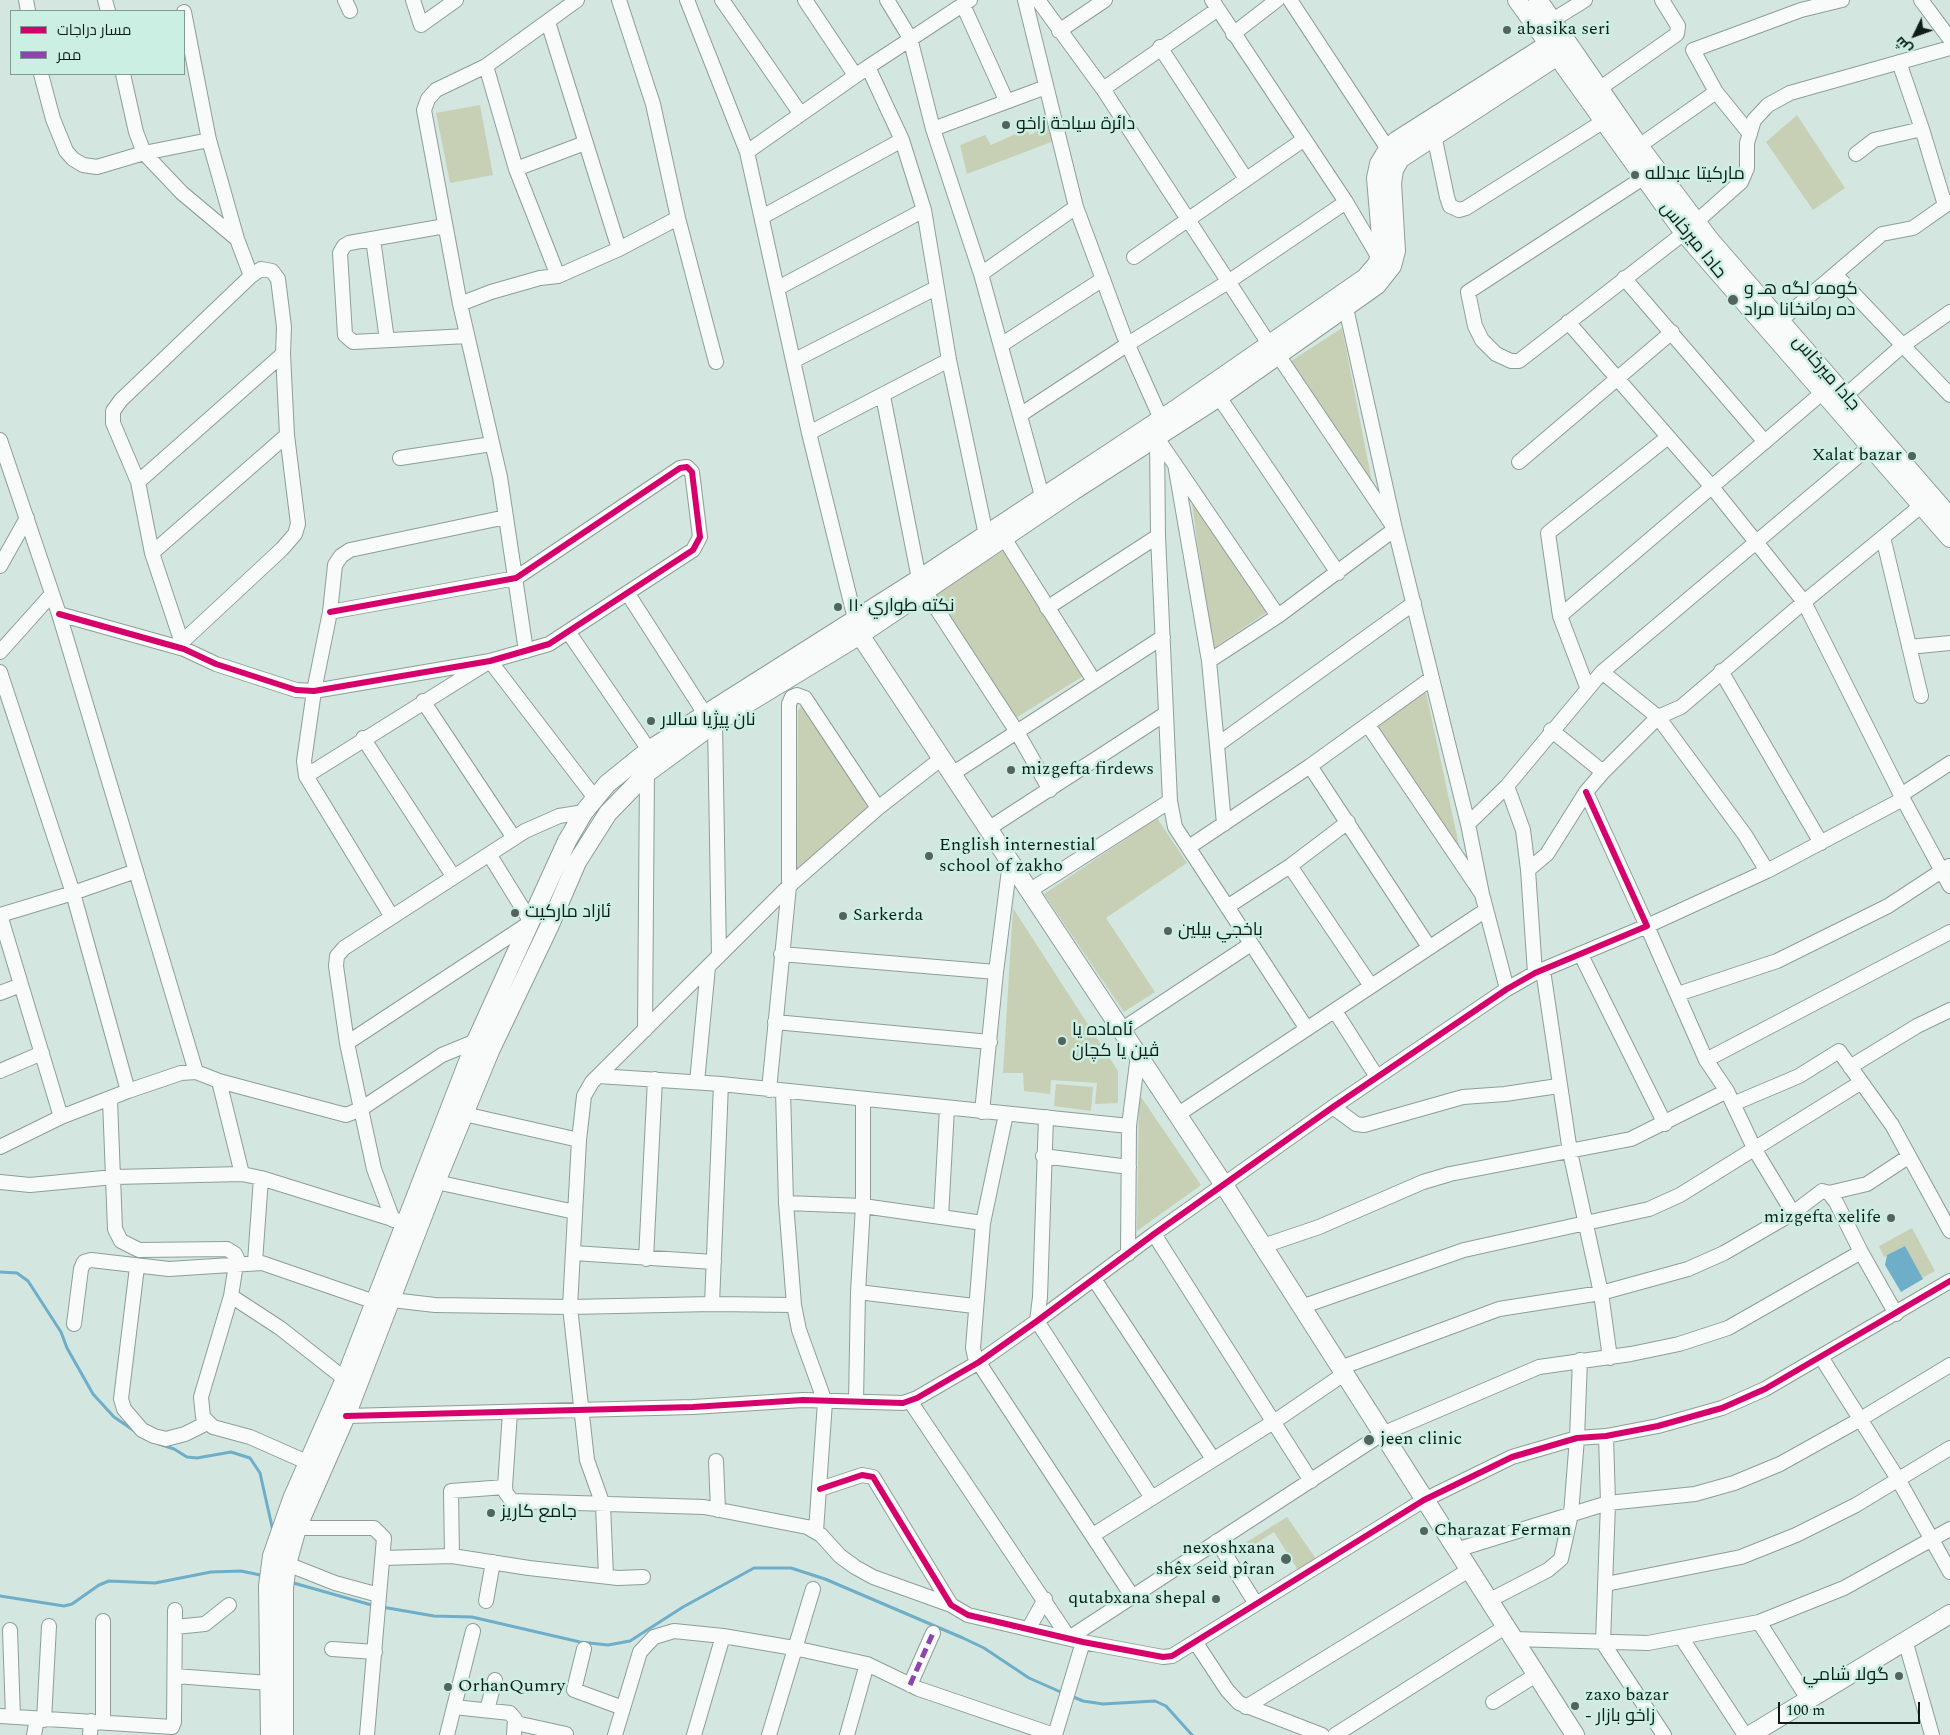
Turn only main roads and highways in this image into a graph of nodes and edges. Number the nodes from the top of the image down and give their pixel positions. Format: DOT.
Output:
graph roads {
  1 [pos="1517,0"];
  2 [pos="1538,0"];
  3 [pos="1559,46"];
  4 [pos="1690,227"];
  5 [pos="1274,350"];
  6 [pos="1195,405"];
  7 [pos="1950,517"];
  8 [pos="1950,538"];
  9 [pos="922,585"];
  10 [pos="857,628"];
  11 [pos="710,719"];
  12 [pos="469,1081"];
  13 [pos="383,1301"];
  14 [pos="300,1501"];
  15 [pos="276,1587"];
  16 [pos="1950,1614"];
  17 [pos="270,1735"];
  18 [pos="284,1735"];
  19 [pos="1575,1735"];
  20 [pos="1750,1735"];
  1 -- 3 [label="main road"];
  2 -- 3 [label="main road"];
  3 -- 4 [label="main road, جادا ميرخاس"];
  3 -- 4 [label="main road, حادا ميرخاس"];
  3 -- 5 [label="main road"];
  3 -- 5 [label="main road"];
  4 -- 7 [label="main road, جادا ميرخاس"];
  4 -- 8 [label="main road, حادا ميرخاس"];
  5 -- 6 [label="main road"];
  6 -- 9 [label="main road"];
  6 -- 9 [label="main road"];
  9 -- 10 [label="main road"];
  10 -- 11 [label="main road"];
  10 -- 19 [label="main road"];
  11 -- 12 [label="main road"];
  11 -- 12 [label="main road"];
  12 -- 13 [label="main road"];
  12 -- 13 [label="main road"];
  13 -- 14 [label="main road"];
  13 -- 14 [label="main road"];
  14 -- 15 [label="main road"];
  14 -- 15 [label="main road"];
  15 -- 17 [label="main road"];
  15 -- 18 [label="main road"];
  16 -- 20 [label="main road"];
}
